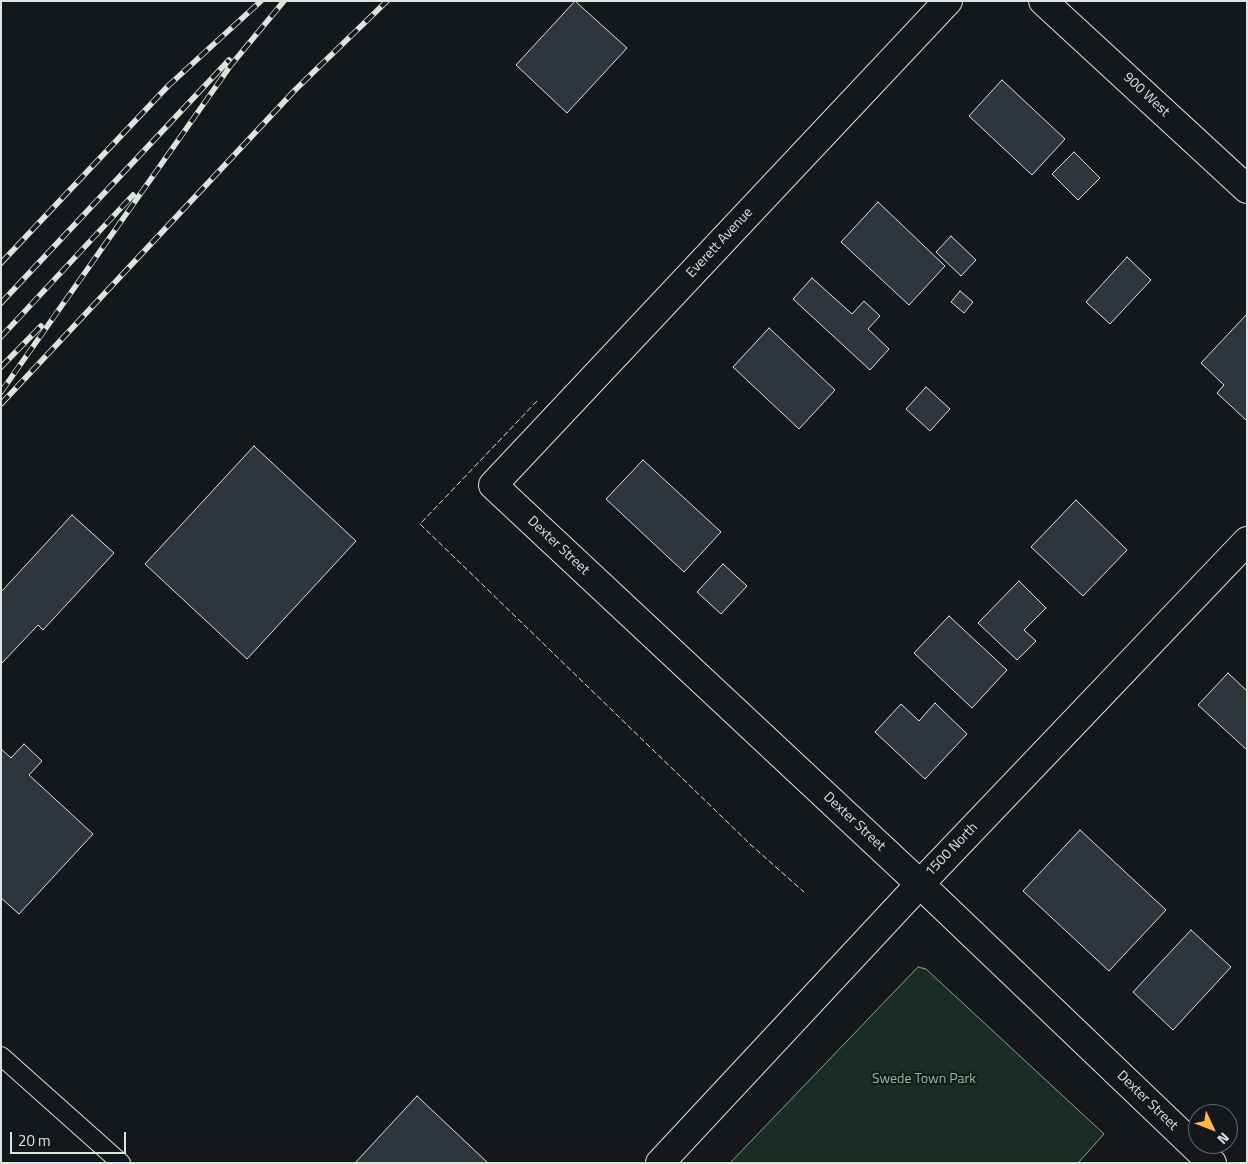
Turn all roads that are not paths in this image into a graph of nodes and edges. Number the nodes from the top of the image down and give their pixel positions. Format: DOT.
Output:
graph roads {
  1 [pos="948,1"];
  2 [pos="1044,1"];
  3 [pos="1247,189"];
  4 [pos="493,485"];
  5 [pos="1247,541"];
  6 [pos="920,884"];
  7 [pos="1,1056"];
  8 [pos="121,1163"];
  9 [pos="660,1163"];
  10 [pos="1212,1163"];
  1 -- 4 [label="street, Everett Avenue"];
  2 -- 3 [label="street, 900 West"];
  4 -- 6 [label="street, Dexter Street"];
  5 -- 6 [label="street, 1500 North"];
  6 -- 9 [label="street, 1500 North"];
  6 -- 10 [label="street, Dexter Street"];
  7 -- 8 [label="lane"];
}
